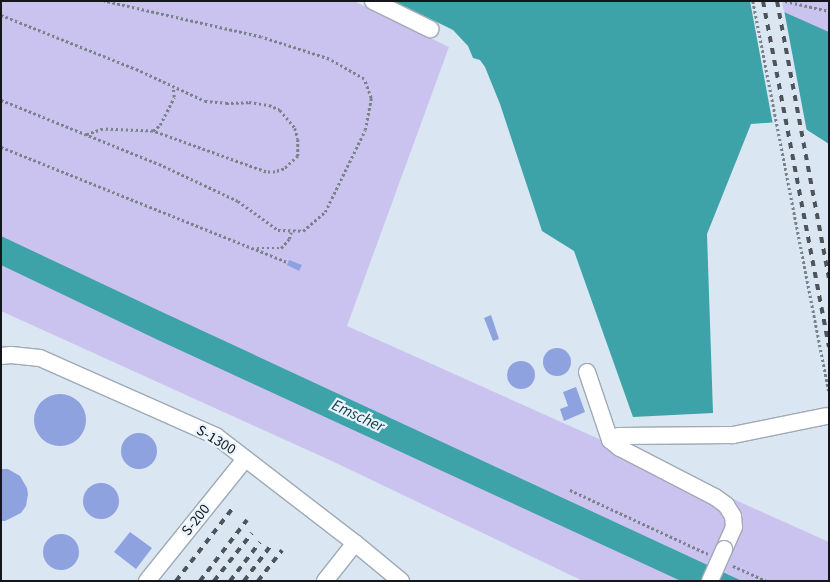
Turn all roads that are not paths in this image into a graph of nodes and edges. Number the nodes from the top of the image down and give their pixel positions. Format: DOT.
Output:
graph roads {
  1 [pos="373,1"];
  2 [pos="430,29"];
  3 [pos="1,356"];
  4 [pos="587,372"];
  5 [pos="826,416"];
  6 [pos="610,440"];
  7 [pos="246,458"];
  8 [pos="356,543"];
  9 [pos="147,581"];
  10 [pos="325,581"];
  11 [pos="401,581"];
  12 [pos="710,581"];
  1 -- 2 [label="lane"];
  3 -- 7 [label="lane, S-1300"];
  4 -- 6 [label="lane"];
  5 -- 6 [label="lane"];
  6 -- 12 [label="lane, bridge"];
  7 -- 8 [label="lane, S-1300"];
  7 -- 9 [label="lane, S-200"];
  8 -- 10 [label="lane"];
  8 -- 11 [label="lane, S-1300"];
}
